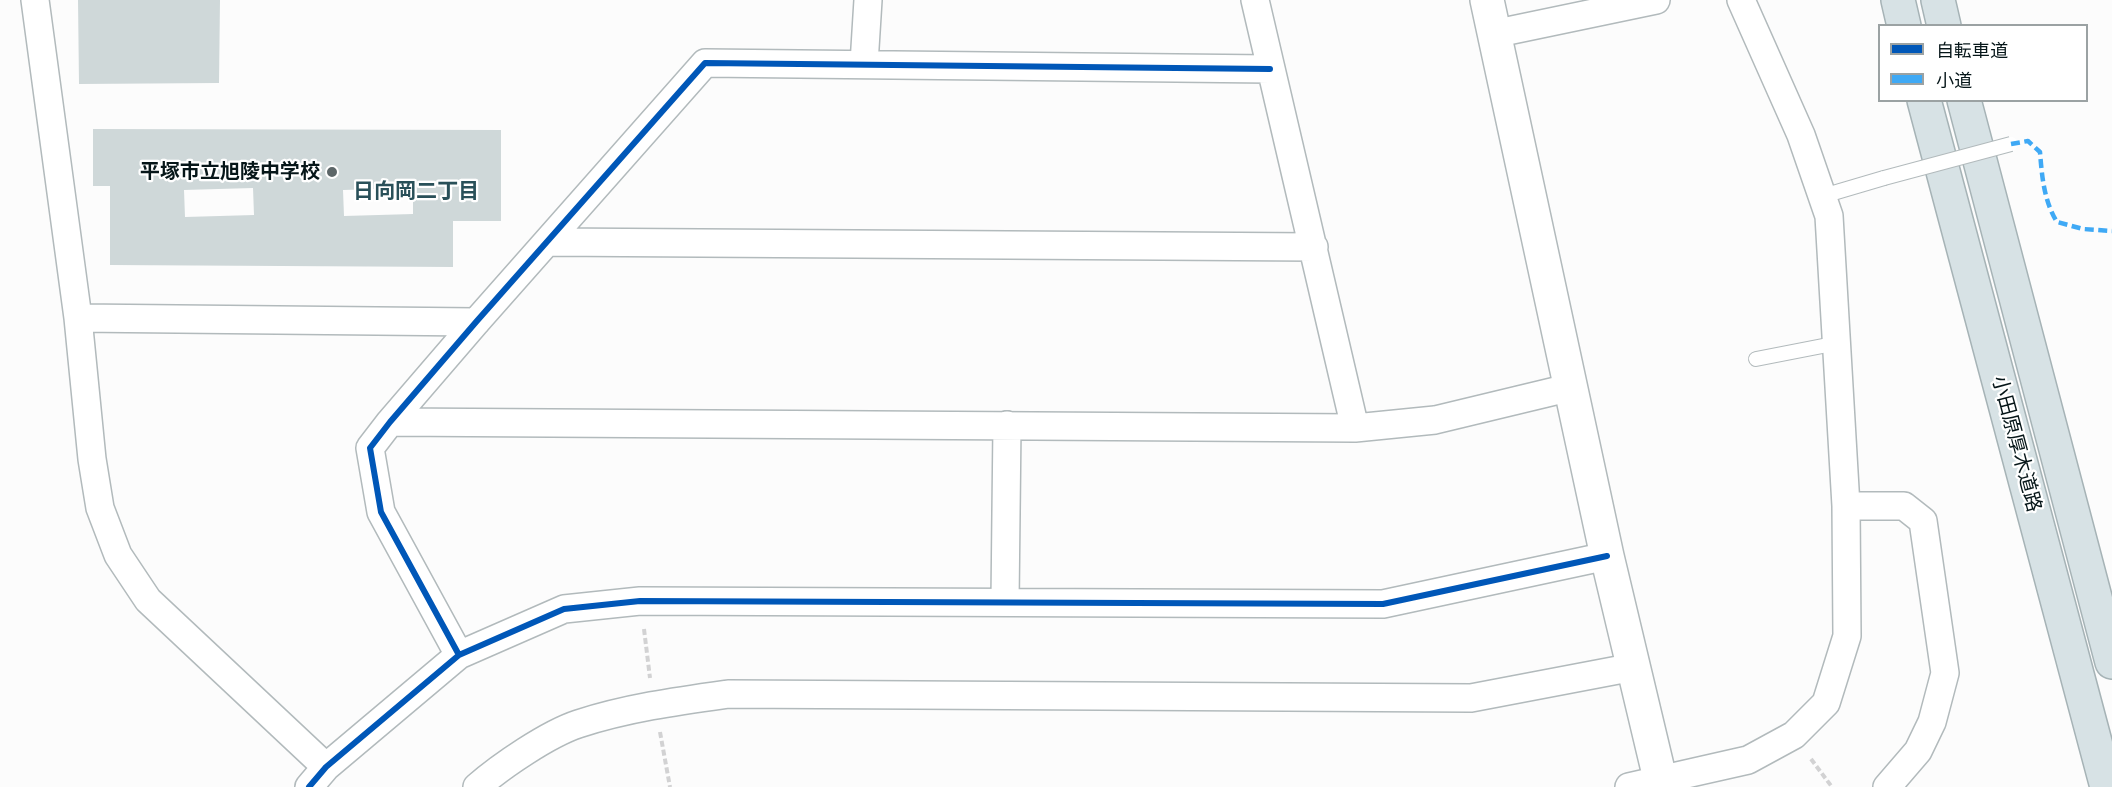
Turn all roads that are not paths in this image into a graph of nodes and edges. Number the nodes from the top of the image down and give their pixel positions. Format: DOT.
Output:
graph roads {
  1 [pos="35,0"];
  2 [pos="868,0"];
  3 [pos="1255,0"];
  4 [pos="1487,0"];
  5 [pos="1656,0"];
  6 [pos="1741,0"];
  7 [pos="1898,0"];
  8 [pos="1938,0"];
  9 [pos="1904,24"];
  10 [pos="1944,24"];
  11 [pos="1493,34"];
  12 [pos="864,64"];
  13 [pos="1270,69"];
  14 [pos="1925,102"];
  15 [pos="1965,102"];
  16 [pos="2011,144"];
  17 [pos="1823,196"];
  18 [pos="548,242"];
  19 [pos="1314,247"];
  20 [pos="78,318"];
  21 [pos="476,322"];
  22 [pos="1838,343"];
  23 [pos="1756,359"];
  24 [pos="1572,387"];
  25 [pos="390,422"];
  26 [pos="1006,425"];
  27 [pos="1355,428"];
  28 [pos="1846,506"];
  29 [pos="1607,556"];
  30 [pos="1005,602"];
  31 [pos="459,655"];
  32 [pos="2112,662"];
  33 [pos="1634,667"];
  34 [pos="317,777"];
  35 [pos="1650,785"];
  36 [pos="477,787"];
  37 [pos="1887,787"];
  38 [pos="2107,787"];
  1 -- 20 [label="street"];
  2 -- 12 [label="street"];
  3 -- 13 [label="street"];
  4 -- 11 [label="street"];
  5 -- 11 [label="street"];
  6 -- 17 [label="street"];
  7 -- 9 [label="highway"];
  8 -- 10 [label="highway"];
  11 -- 24 [label="street"];
  12 -- 13 [label="street"];
  12 -- 18 [label="street"];
  13 -- 19 [label="street"];
  14 -- 38 [label="highway, 小田原厚木道路"];
  15 -- 32 [label="highway, 小田原厚木道路"];
  16 -- 17 [label="lane, bridge"];
  17 -- 22 [label="street"];
  18 -- 19 [label="street"];
  18 -- 21 [label="street"];
  19 -- 27 [label="street"];
  20 -- 21 [label="street"];
  20 -- 34 [label="street"];
  21 -- 25 [label="street"];
  22 -- 23 [label="lane"];
  22 -- 28 [label="street"];
  24 -- 27 [label="street"];
  24 -- 29 [label="street"];
  25 -- 26 [label="street"];
  25 -- 31 [label="street"];
  26 -- 27 [label="street"];
  26 -- 30 [label="street"];
  28 -- 35 [label="street"];
  28 -- 37 [label="street"];
  29 -- 30 [label="street"];
  29 -- 33 [label="street"];
  30 -- 31 [label="street"];
  31 -- 34 [label="street"];
  33 -- 35 [label="street"];
  33 -- 36 [label="street"];
}
